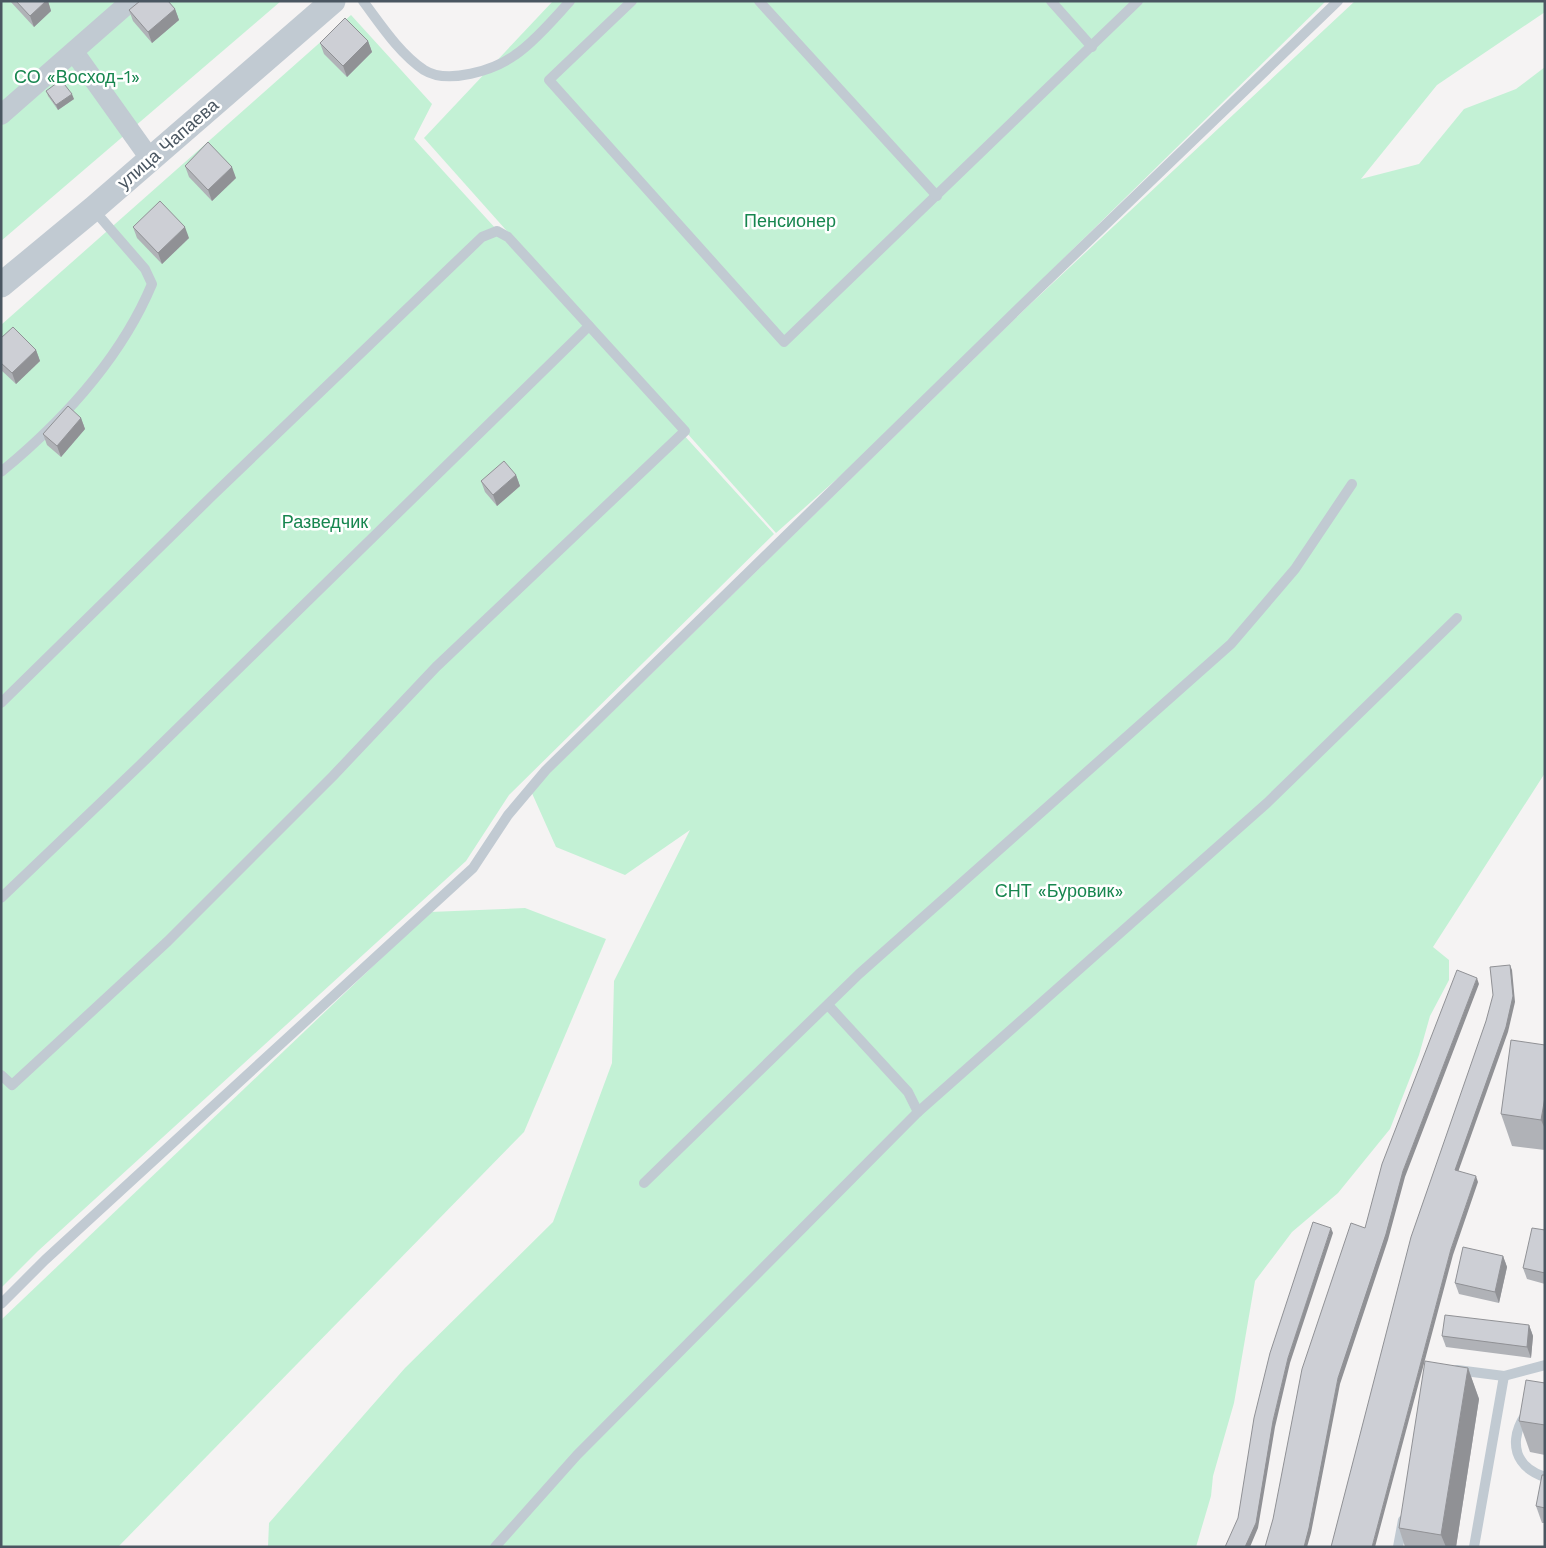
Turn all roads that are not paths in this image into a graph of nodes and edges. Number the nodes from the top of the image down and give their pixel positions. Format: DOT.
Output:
graph roads {
  1 [pos="131,1"];
  2 [pos="333,1"];
  3 [pos="363,1"];
  4 [pos="570,1"];
  5 [pos="632,1"];
  6 [pos="759,1"];
  7 [pos="1051,1"];
  8 [pos="1138,1"];
  9 [pos="1338,1"];
  10 [pos="1092,47"];
  11 [pos="74,52"];
  12 [pos="1,114"];
  13 [pos="150,160"];
  14 [pos="937,196"];
  15 [pos="94,209"];
  16 [pos="1,285"];
  17 [pos="589,326"];
  18 [pos="1,472"];
  19 [pos="1352,484"];
  20 [pos="1457,618"];
  21 [pos="1,703"];
  22 [pos="1,898"];
  23 [pos="828,1005"];
  24 [pos="1,1075"];
  25 [pos="918,1112"];
  26 [pos="644,1182"];
  27 [pos="1,1304"];
  28 [pos="1545,1365"];
  29 [pos="1449,1369"];
  30 [pos="1504,1376"];
  31 [pos="1545,1396"];
  32 [pos="1545,1477"];
  33 [pos="1405,1509"];
  34 [pos="495,1547"];
  35 [pos="1398,1547"];
  36 [pos="1474,1547"];
  1 -- 11 [label="street"];
  2 -- 13 [label="street, улица Чапаева"];
  3 -- 4 [label="lane"];
  5 -- 14 [label="lane"];
  6 -- 14 [label="lane"];
  7 -- 10 [label="lane"];
  8 -- 10 [label="lane"];
  9 -- 27 [label="lane"];
  10 -- 14 [label="lane"];
  11 -- 12 [label="street"];
  11 -- 13 [label="street"];
  13 -- 15 [label="street, улица Чапаева"];
  15 -- 16 [label="street, улица Чапаева"];
  15 -- 18 [label="lane"];
  17 -- 21 [label="lane"];
  17 -- 22 [label="lane"];
  17 -- 24 [label="lane"];
  19 -- 23 [label="lane"];
  20 -- 25 [label="lane"];
  23 -- 25 [label="lane"];
  23 -- 26 [label="lane"];
  25 -- 34 [label="lane"];
  28 -- 30 [label="lane"];
  29 -- 30 [label="lane"];
  30 -- 36 [label="lane"];
  31 -- 32 [label="lane"];
  33 -- 35 [label="lane"];
}
